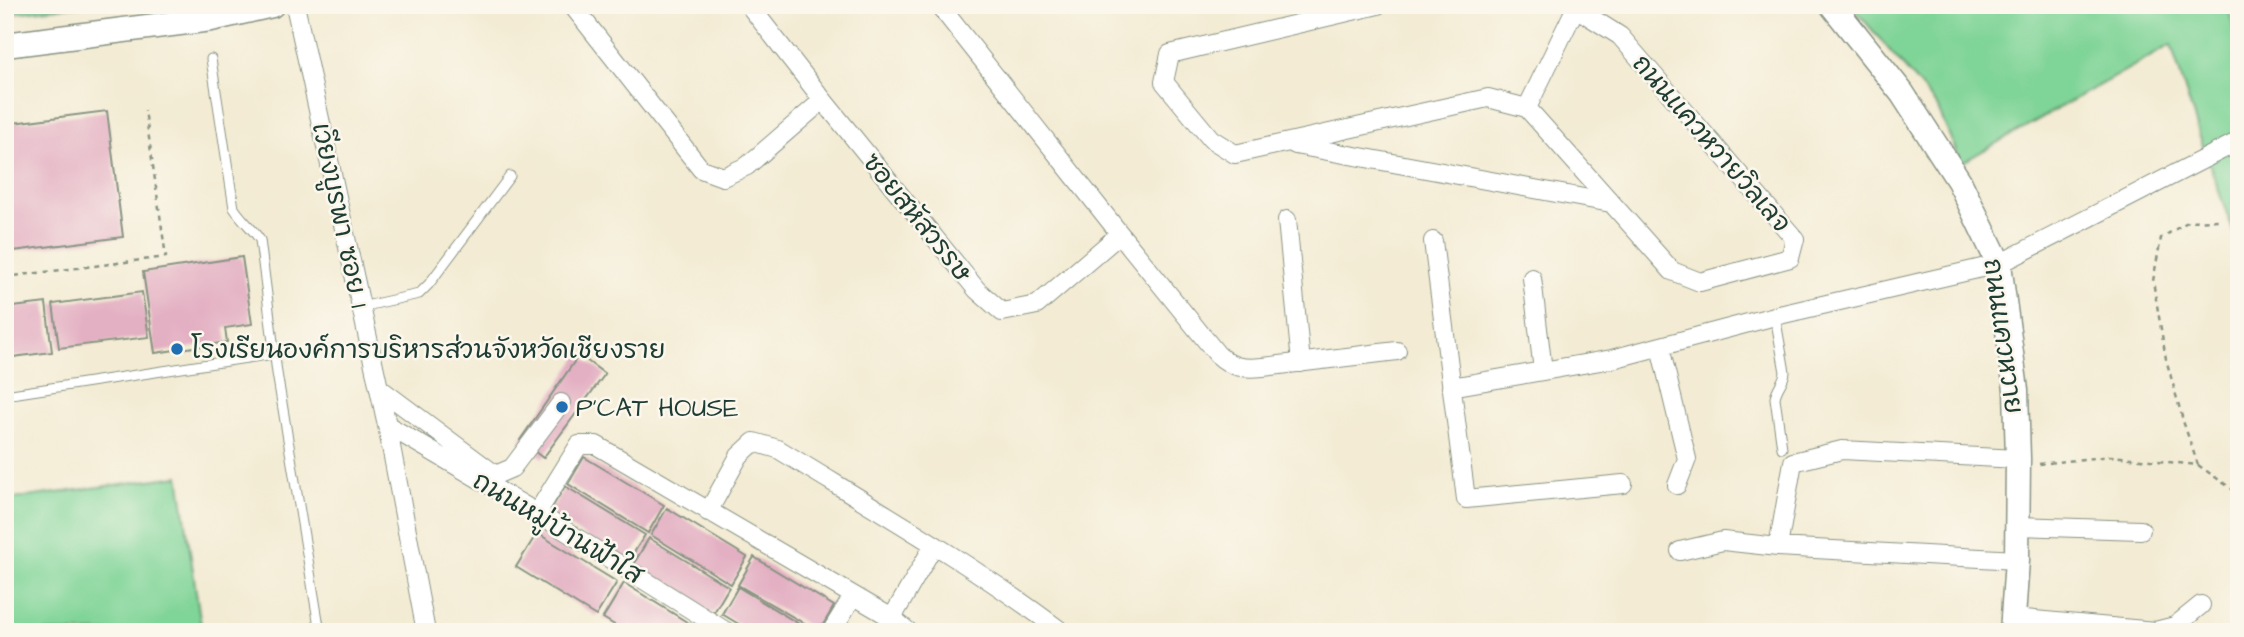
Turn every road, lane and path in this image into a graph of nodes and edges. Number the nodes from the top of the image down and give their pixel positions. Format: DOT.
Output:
graph roads {
  1 [pos="272,5"];
  2 [pos="295,5"];
  3 [pos="572,5"];
  4 [pos="749,5"];
  5 [pos="939,5"];
  6 [pos="1378,5"];
  7 [pos="1832,5"];
  8 [pos="1575,6"];
  9 [pos="5,45"];
  10 [pos="211,60"];
  11 [pos="823,100"];
  12 [pos="1527,108"];
  13 [pos="145,110"];
  14 [pos="2237,142"];
  15 [pos="1287,143"];
  16 [pos="510,176"];
  17 [pos="1611,203"];
  18 [pos="1287,220"];
  19 [pos="2218,220"];
  20 [pos="1120,234"];
  21 [pos="1433,241"];
  22 [pos="1999,264"];
  23 [pos="5,277"];
  24 [pos="1532,278"];
  25 [pos="361,307"];
  26 [pos="1775,316"];
  27 [pos="1660,347"];
  28 [pos="1396,351"];
  29 [pos="274,354"];
  30 [pos="1301,363"];
  31 [pos="1543,370"];
  32 [pos="1451,387"];
  33 [pos="379,388"];
  34 [pos="5,395"];
  35 [pos="561,403"];
  36 [pos="387,425"];
  37 [pos="1782,448"];
  38 [pos="2018,463"];
  39 [pos="2199,465"];
  40 [pos="1623,484"];
  41 [pos="1677,485"];
  42 [pos="2239,494"];
  43 [pos="537,513"];
  44 [pos="708,513"];
  45 [pos="2017,526"];
  46 [pos="2141,530"];
  47 [pos="934,544"];
  48 [pos="1778,547"];
  49 [pos="1680,551"];
  50 [pos="2017,559"];
  51 [pos="853,596"];
  52 [pos="2201,605"];
  53 [pos="892,618"];
  54 [pos="2013,625"];
  55 [pos="320,632"];
  56 [pos="426,632"];
  57 [pos="727,632"];
  58 [pos="831,632"];
  59 [pos="909,632"];
  60 [pos="1062,632"];
  1 -- 9 [label="street"];
  2 -- 25 [label="street, เวียงบูรพา ซอย 1"];
  3 -- 11 [label="street"];
  4 -- 11 [label="street, ซอยสหัสวรรษ"];
  5 -- 20 [label="street"];
  6 -- 15 [label="street"];
  7 -- 22 [label="street, ถนนแควหวาย"];
  8 -- 12 [label="street, ถนนแควหวายวิลเลจ"];
  8 -- 17 [label="street, ถนนแควหวายวิลเลจ"];
  10 -- 29 [label="lane"];
  11 -- 20 [label="street, ซอยสหัสวรรษ"];
  12 -- 15 [label="street"];
  12 -- 17 [label="street, ถนนแควหวายวิลเลจ"];
  13 -- 23 [label="path"];
  14 -- 22 [label="street"];
  15 -- 17 [label="street"];
  16 -- 25 [label="lane"];
  18 -- 30 [label="street"];
  19 -- 39 [label="path"];
  20 -- 30 [label="street"];
  21 -- 32 [label="street"];
  22 -- 26 [label="street"];
  22 -- 38 [label="street, ถนนแควหวาย"];
  24 -- 31 [label="street"];
  25 -- 33 [label="street, เวียงบูรพา ซอย 1"];
  26 -- 27 [label="street"];
  26 -- 37 [label="lane"];
  27 -- 31 [label="street"];
  27 -- 41 [label="street"];
  28 -- 30 [label="street"];
  29 -- 34 [label="lane"];
  29 -- 55 [label="lane"];
  31 -- 32 [label="street"];
  32 -- 40 [label="street"];
  33 -- 35 [label="street"];
  33 -- 36 [label="street, เวียงบูรพา ซอย 1"];
  36 -- 43 [label="street, ถนนหมู่บ้านฟ้าใส"];
  36 -- 56 [label="street, เวียงบูรพา ซอย 1"];
  38 -- 39 [label="path"];
  38 -- 45 [label="street, ถนนแควหวาย"];
  38 -- 48 [label="street"];
  39 -- 42 [label="path"];
  43 -- 44 [label="street"];
  43 -- 57 [label="street, ถนนหมู่บ้านฟ้าใส"];
  44 -- 47 [label="street"];
  44 -- 51 [label="street"];
  45 -- 46 [label="street"];
  45 -- 50 [label="street, ถนนแควหวาย"];
  47 -- 53 [label="street"];
  47 -- 60 [label="street"];
  48 -- 49 [label="street"];
  48 -- 50 [label="street"];
  50 -- 54 [label="street, ถนนแควหวาย"];
  51 -- 53 [label="street"];
  51 -- 58 [label="street"];
  52 -- 54 [label="street"];
  53 -- 59 [label="street"];
}
